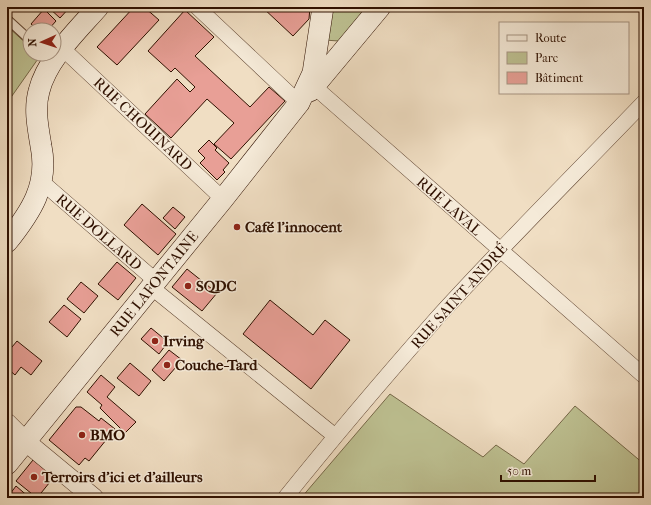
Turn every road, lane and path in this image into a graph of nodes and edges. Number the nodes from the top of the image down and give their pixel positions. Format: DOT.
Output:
graph roads {
  1 [pos="98,7"];
  2 [pos="197,7"];
  3 [pos="323,7"];
  4 [pos="380,7"];
  5 [pos="7,19"];
  6 [pos="22,33"];
  7 [pos="62,46"];
  8 [pos="51,62"];
  9 [pos="62,62"];
  10 [pos="312,84"];
  11 [pos="644,102"];
  12 [pos="299,103"];
  13 [pos="42,182"];
  14 [pos="223,199"];
  15 [pos="7,242"];
  16 [pos="500,250"];
  17 [pos="154,284"];
  18 [pos="644,376"];
  19 [pos="7,423"];
  20 [pos="335,436"];
  21 [pos="25,442"];
  22 [pos="7,464"];
  23 [pos="94,498"];
  24 [pos="285,498"];
  1 -- 7 [label="main road"];
  2 -- 12 [label="street"];
  3 -- 10 [label="main road"];
  4 -- 10 [label="main road, RUE LAFONTAINE"];
  5 -- 6 [label="lane"];
  8 -- 13 [label="main road"];
  9 -- 14 [label="street, RUE CHOUINARD"];
  10 -- 12 [label="main road, RUE LAFONTAINE"];
  10 -- 16 [label="street, RUE LAVAL"];
  11 -- 16 [label="street, RUE SAINT-ANDRÉ"];
  12 -- 14 [label="main road, RUE LAFONTAINE"];
  13 -- 15 [label="main road"];
  13 -- 17 [label="street, RUE DOLLARD"];
  14 -- 17 [label="main road, RUE LAFONTAINE"];
  16 -- 18 [label="street, RUE LAVAL"];
  16 -- 20 [label="street, RUE SAINT-ANDRÉ"];
  17 -- 20 [label="street, RUE DOLLARD"];
  17 -- 21 [label="main road, RUE LAFONTAINE"];
  19 -- 21 [label="street"];
  20 -- 24 [label="street, RUE SAINT-ANDRÉ"];
  21 -- 22 [label="main road, RUE LAFONTAINE"];
  21 -- 23 [label="street"];
}
